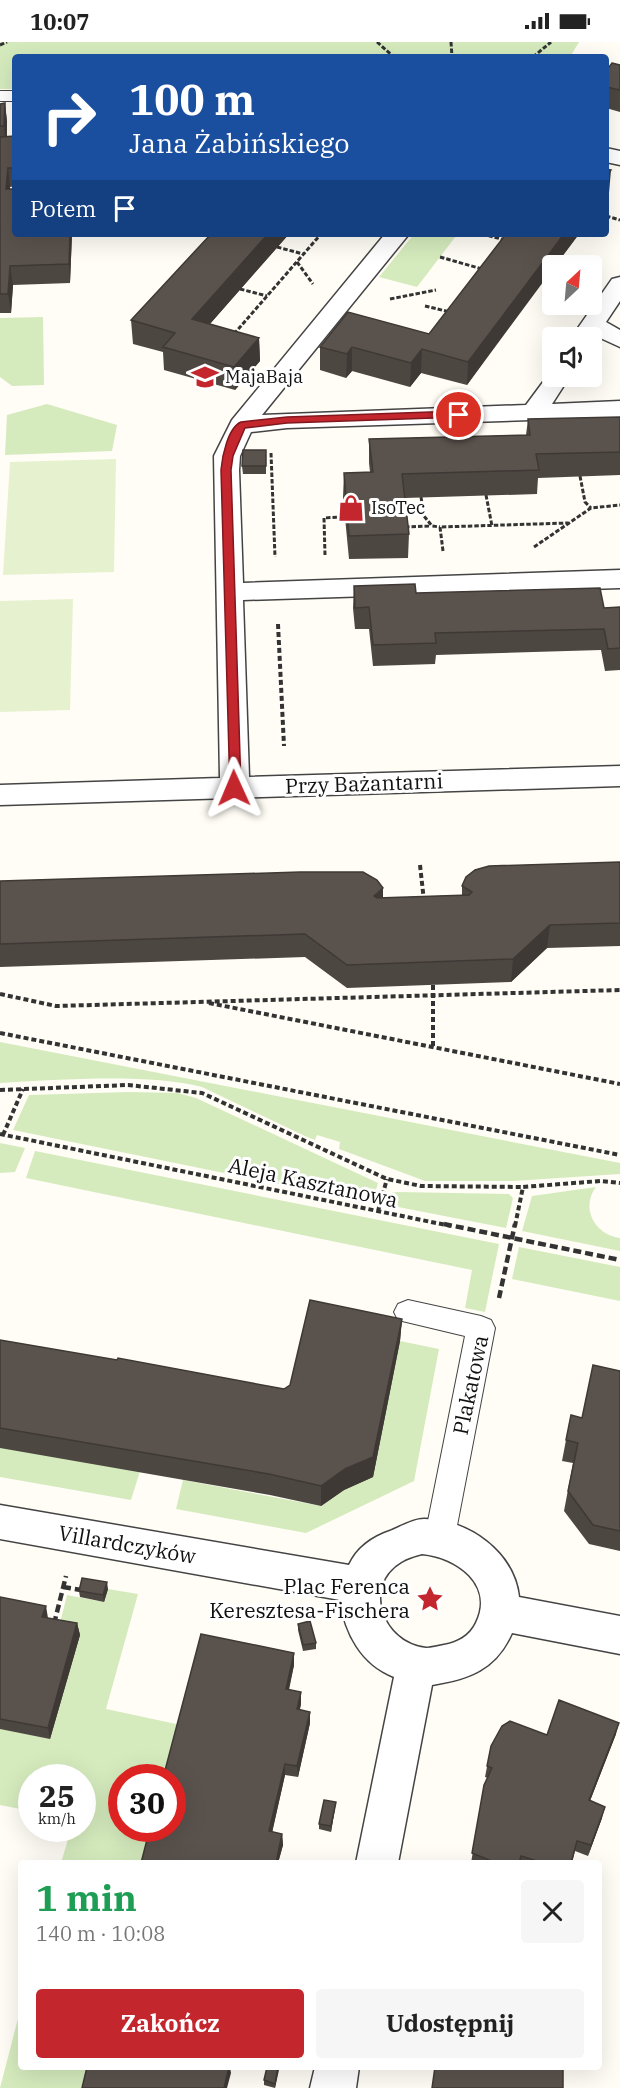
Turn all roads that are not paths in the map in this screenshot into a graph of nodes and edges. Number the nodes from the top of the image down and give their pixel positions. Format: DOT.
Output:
graph roads {
  1 [pos="395,237"];
  2 [pos="620,284"];
  3 [pos="591,327"];
  4 [pos="602,335"];
  5 [pos="620,340"];
  6 [pos="551,387"];
  7 [pos="301,397"];
  8 [pos="620,409"];
  9 [pos="534,412"];
  10 [pos="241,425"];
  11 [pos="620,579"];
  12 [pos="229,592"];
  13 [pos="620,776"];
  14 [pos="234,788"];
  15 [pos="0,795"];
  16 [pos="408,1312"];
  17 [pos="0,1522"];
  18 [pos="440,1536"];
  19 [pos="360,1585"];
  20 [pos="500,1612"];
  21 [pos="620,1635"];
  22 [pos="416,1666"];
  23 [pos="378,1860"];
  24 [pos="336,2070"];
  25 [pos="333,2088"];
  1 -- 7 [label="street"];
  2 -- 3 [label="street"];
  4 -- 5 [label="street"];
  6 -- 9 [label="street"];
  7 -- 9 [label="street"];
  7 -- 10 [label="street"];
  7 -- 10 [label="street"];
  8 -- 9 [label="street"];
  10 -- 12 [label="street"];
  11 -- 12 [label="street"];
  12 -- 14 [label="street"];
  13 -- 14 [label="street, Przy Bażantarni"];
  14 -- 15 [label="street, Przy Bażantarni"];
  16 -- 18 [label="lane, Plakatowa"];
  17 -- 19 [label="street, Villardczyków"];
  18 -- 19 [label="street"];
  18 -- 20 [label="street"];
  19 -- 22 [label="street"];
  20 -- 21 [label="street"];
  20 -- 22 [label="street"];
  22 -- 23 [label="street"];
  24 -- 25 [label="street"];
}
